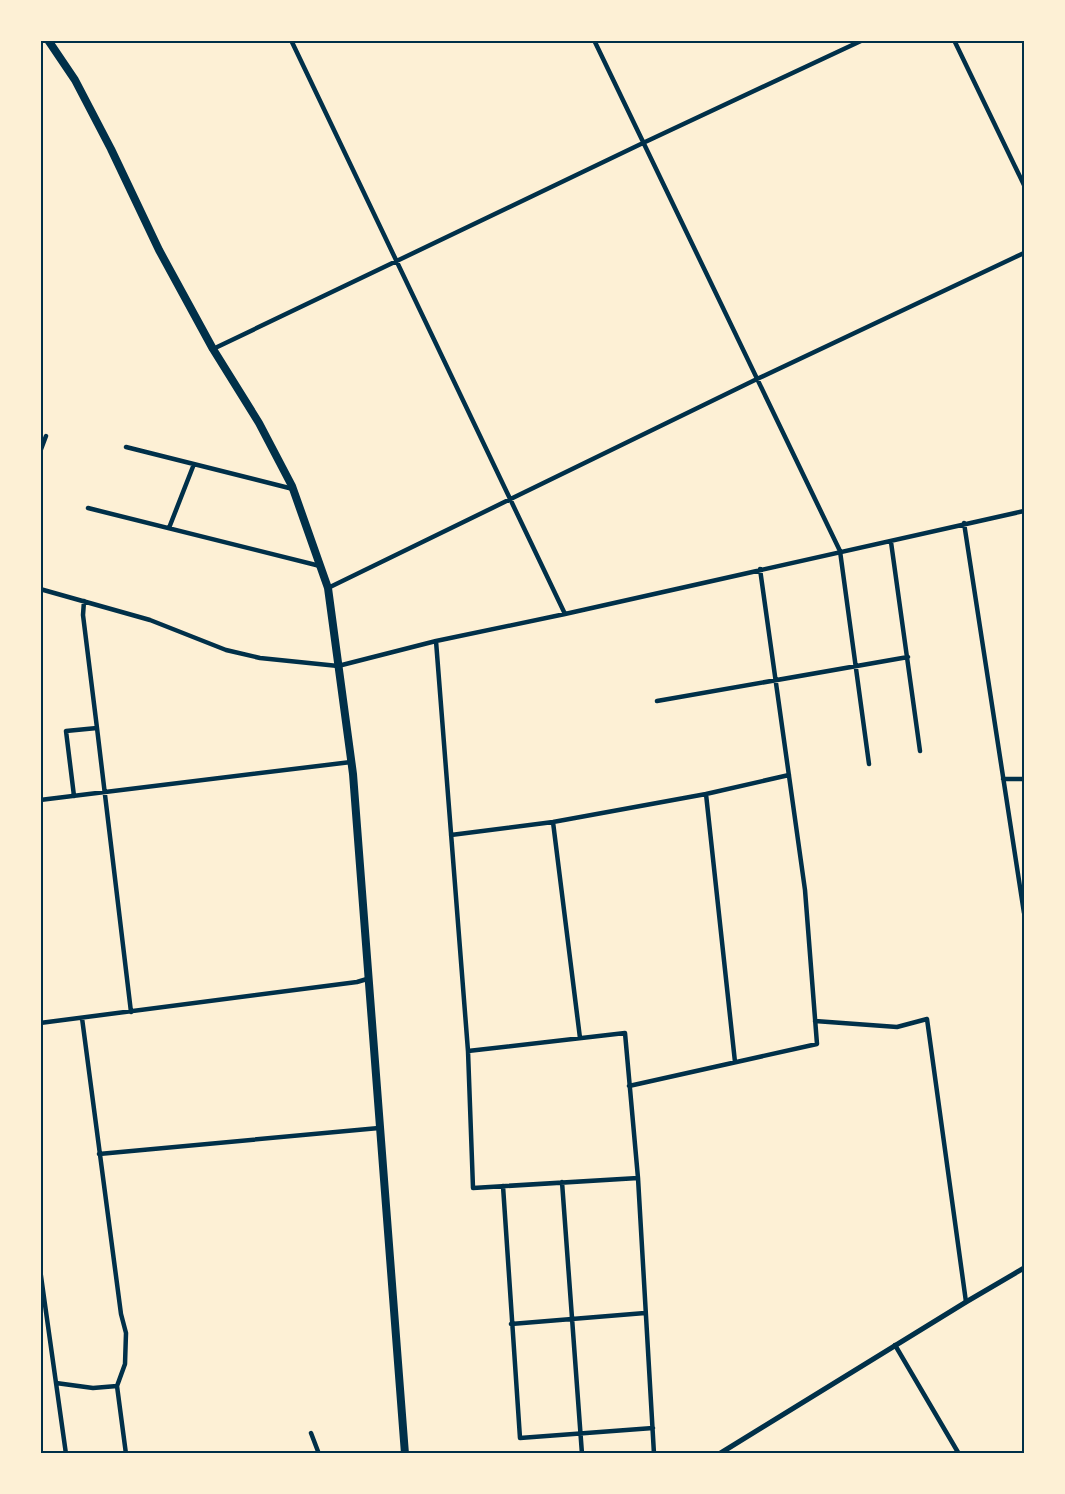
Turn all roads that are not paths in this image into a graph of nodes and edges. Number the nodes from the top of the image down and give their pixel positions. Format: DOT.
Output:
graph roads {
  1 [pos="48,40"];
  2 [pos="291,40"];
  3 [pos="594,40"];
  4 [pos="863,40"];
  5 [pos="954,40"];
  6 [pos="643,143"];
  7 [pos="1024,185"];
  8 [pos="1024,254"];
  9 [pos="398,261"];
  10 [pos="213,349"];
  11 [pos="757,379"];
  12 [pos="46,436"];
  13 [pos="126,447"];
  14 [pos="40,452"];
  15 [pos="194,464"];
  16 [pos="293,489"];
  17 [pos="510,499"];
  18 [pos="88,508"];
  19 [pos="1024,511"];
  20 [pos="964,523"];
  21 [pos="169,528"];
  22 [pos="891,542"];
  23 [pos="840,551"];
  24 [pos="320,566"];
  25 [pos="760,569"];
  26 [pos="328,588"];
  27 [pos="40,589"];
  28 [pos="84,601"];
  29 [pos="565,614"];
  30 [pos="436,641"];
  31 [pos="908,657"];
  32 [pos="338,666"];
  33 [pos="855,668"];
  34 [pos="776,681"];
  35 [pos="657,701"];
  36 [pos="97,728"];
  37 [pos="920,751"];
  38 [pos="351,762"];
  39 [pos="869,764"];
  40 [pos="789,775"];
  41 [pos="1004,779"];
  42 [pos="1024,779"];
  43 [pos="105,793"];
  44 [pos="706,794"];
  45 [pos="74,796"];
  46 [pos="40,800"];
  47 [pos="554,822"];
  48 [pos="451,835"];
  49 [pos="1024,913"];
  50 [pos="367,979"];
  51 [pos="131,1012"];
  52 [pos="82,1018"];
  53 [pos="815,1022"];
  54 [pos="40,1023"];
  55 [pos="580,1038"];
  56 [pos="468,1052"];
  57 [pos="735,1062"];
  58 [pos="629,1086"];
  59 [pos="379,1128"];
  60 [pos="99,1154"];
  61 [pos="638,1178"];
  62 [pos="562,1182"];
  63 [pos="503,1186"];
  64 [pos="1024,1268"];
  65 [pos="40,1269"];
  66 [pos="966,1302"];
  67 [pos="645,1313"];
  68 [pos="570,1319"];
  69 [pos="512,1323"];
  70 [pos="895,1345"];
  71 [pos="56,1383"];
  72 [pos="117,1386"];
  73 [pos="653,1428"];
  74 [pos="311,1433"];
  75 [pos="580,1434"];
  76 [pos="66,1454"];
  77 [pos="126,1454"];
  78 [pos="319,1454"];
  79 [pos="405,1454"];
  80 [pos="582,1454"];
  81 [pos="654,1454"];
  82 [pos="719,1454"];
  83 [pos="959,1454"];
  1 -- 10 [label="highway"];
  2 -- 9 [label="street"];
  3 -- 6 [label="street"];
  4 -- 6 [label="street"];
  5 -- 7 [label="street"];
  6 -- 9 [label="street"];
  6 -- 11 [label="street"];
  8 -- 11 [label="street"];
  9 -- 10 [label="street"];
  9 -- 17 [label="street"];
  10 -- 16 [label="highway"];
  11 -- 17 [label="street"];
  11 -- 23 [label="street"];
  12 -- 14 [label="street"];
  13 -- 15 [label="street"];
  15 -- 16 [label="street"];
  15 -- 21 [label="street"];
  16 -- 24 [label="highway"];
  17 -- 26 [label="street"];
  17 -- 29 [label="street"];
  18 -- 21 [label="street"];
  19 -- 20 [label="street"];
  20 -- 22 [label="street"];
  20 -- 41 [label="street"];
  21 -- 24 [label="street"];
  22 -- 23 [label="street"];
  22 -- 31 [label="street"];
  23 -- 25 [label="street"];
  23 -- 33 [label="street"];
  24 -- 26 [label="highway"];
  25 -- 29 [label="street"];
  25 -- 34 [label="street"];
  26 -- 32 [label="highway"];
  27 -- 28 [label="street"];
  28 -- 32 [label="street"];
  28 -- 36 [label="street"];
  29 -- 30 [label="street"];
  30 -- 32 [label="street"];
  30 -- 48 [label="street"];
  31 -- 33 [label="street"];
  31 -- 37 [label="street"];
  32 -- 38 [label="highway"];
  33 -- 34 [label="street"];
  33 -- 39 [label="street"];
  34 -- 35 [label="street"];
  34 -- 40 [label="street"];
  36 -- 43 [label="street"];
  36 -- 45 [label="street"];
  38 -- 43 [label="street"];
  38 -- 50 [label="highway"];
  40 -- 44 [label="street"];
  40 -- 53 [label="street"];
  41 -- 42 [label="street"];
  41 -- 49 [label="street"];
  43 -- 45 [label="street"];
  43 -- 51 [label="street"];
  44 -- 47 [label="street"];
  44 -- 57 [label="street"];
  45 -- 46 [label="street"];
  47 -- 48 [label="street"];
  47 -- 55 [label="street"];
  48 -- 56 [label="street"];
  50 -- 51 [label="street"];
  50 -- 59 [label="highway"];
  51 -- 52 [label="street"];
  52 -- 54 [label="street"];
  52 -- 60 [label="street"];
  53 -- 57 [label="street"];
  53 -- 66 [label="street"];
  55 -- 56 [label="street"];
  55 -- 58 [label="street"];
  56 -- 63 [label="street"];
  57 -- 58 [label="street"];
  58 -- 61 [label="street"];
  59 -- 60 [label="street"];
  59 -- 79 [label="highway"];
  60 -- 72 [label="street"];
  61 -- 62 [label="street"];
  61 -- 67 [label="street"];
  62 -- 63 [label="street"];
  62 -- 68 [label="street"];
  63 -- 69 [label="street"];
  64 -- 66 [label="street"];
  65 -- 71 [label="street"];
  66 -- 70 [label="street"];
  67 -- 68 [label="street"];
  67 -- 73 [label="street"];
  68 -- 69 [label="street"];
  68 -- 75 [label="street"];
  69 -- 75 [label="street"];
  70 -- 82 [label="street"];
  70 -- 83 [label="street"];
  71 -- 72 [label="street"];
  71 -- 76 [label="street"];
  72 -- 77 [label="street"];
  73 -- 75 [label="street"];
  73 -- 81 [label="street"];
  74 -- 78 [label="street"];
  75 -- 80 [label="street"];
}
